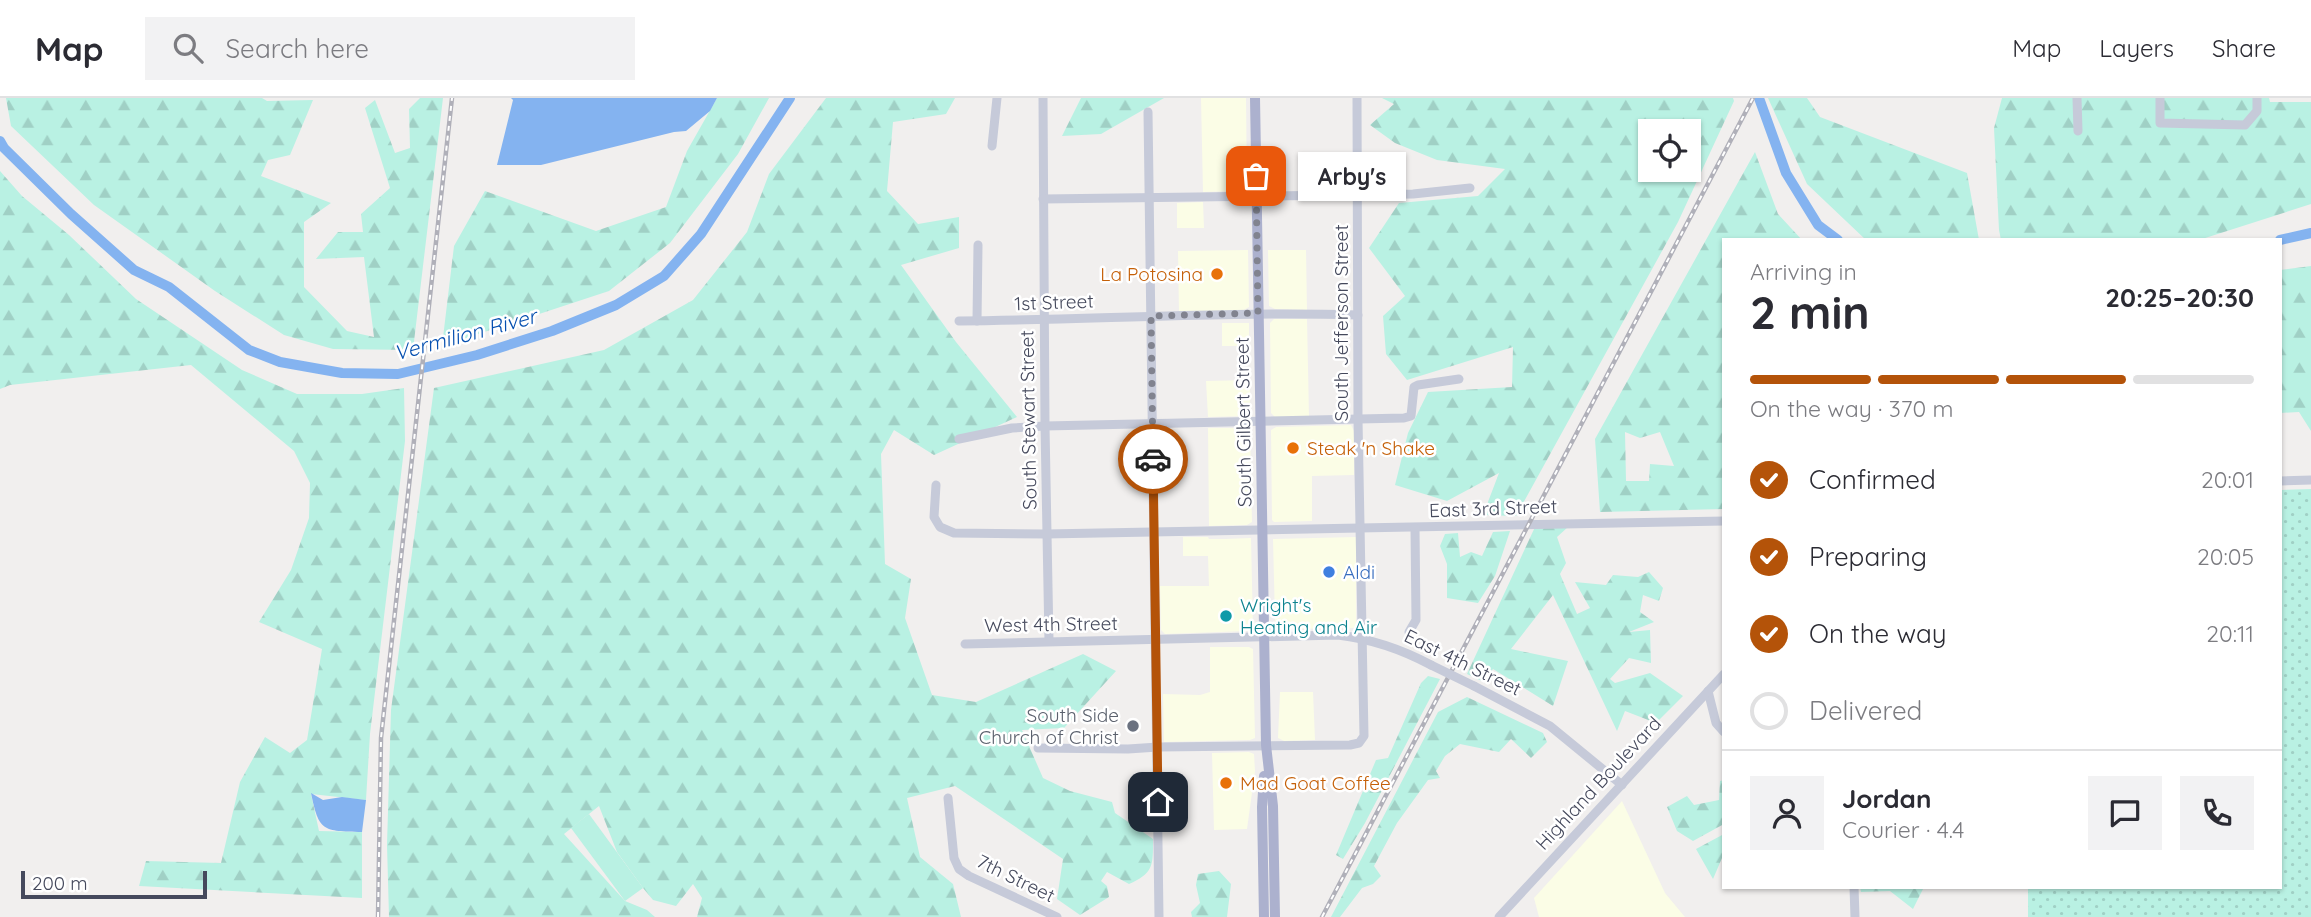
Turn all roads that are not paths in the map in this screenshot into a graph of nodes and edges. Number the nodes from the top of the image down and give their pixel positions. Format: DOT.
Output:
graph roads {
  1 [pos="997,98"];
  2 [pos="1043,98"];
  3 [pos="1255,98"];
  4 [pos="1357,98"];
  5 [pos="2077,98"];
  6 [pos="2160,98"];
  7 [pos="2257,98"];
  8 [pos="1148,112"];
  9 [pos="2078,131"];
  10 [pos="992,146"];
  11 [pos="1470,188"];
  12 [pos="1358,195"];
  13 [pos="1257,196"];
  14 [pos="1150,197"];
  15 [pos="1043,199"];
  16 [pos="978,245"];
  17 [pos="1258,313"];
  18 [pos="1358,315"];
  19 [pos="1151,316"];
  20 [pos="959,321"];
  21 [pos="977,321"];
  22 [pos="1044,321"];
  23 [pos="1459,379"];
  24 [pos="1358,420"];
  25 [pos="1261,422"];
  26 [pos="1153,424"];
  27 [pos="1045,426"];
  28 [pos="959,439"];
  29 [pos="2311,480"];
  30 [pos="2282,481"];
  31 [pos="936,485"];
  32 [pos="1722,520"];
  33 [pos="1360,528"];
  34 [pos="1415,528"];
  35 [pos="1262,530"];
  36 [pos="1154,532"];
  37 [pos="1046,534"];
  38 [pos="1409,632"];
  39 [pos="1264,637"];
  40 [pos="1362,638"];
  41 [pos="1156,639"];
  42 [pos="1049,641"];
  43 [pos="965,643"];
  44 [pos="1722,676"];
  45 [pos="1708,691"];
  46 [pos="1722,731"];
  47 [pos="1266,745"];
  48 [pos="1158,747"];
  49 [pos="1038,748"];
  50 [pos="1622,785"];
  51 [pos="948,798"];
  52 [pos="1854,889"];
  53 [pos="1057,917"];
  54 [pos="1160,917"];
  55 [pos="1264,917"];
  56 [pos="1275,917"];
  57 [pos="1499,917"];
  58 [pos="1855,917"];
  1 -- 10 [label="street"];
  2 -- 15 [label="street, South Stewart Street"];
  3 -- 13 [label="main road, South Gilbert Street"];
  4 -- 12 [label="street, South Jefferson Street"];
  5 -- 9 [label="street"];
  6 -- 7 [label="street"];
  8 -- 14 [label="street"];
  11 -- 12 [label="street"];
  12 -- 13 [label="street"];
  12 -- 18 [label="street, South Jefferson Street"];
  13 -- 14 [label="street"];
  13 -- 17 [label="main road, South Gilbert Street"];
  14 -- 15 [label="street"];
  14 -- 19 [label="street"];
  15 -- 22 [label="street, South Stewart Street"];
  16 -- 21 [label="street"];
  17 -- 18 [label="street, 1st Street"];
  17 -- 19 [label="street, 1st Street"];
  17 -- 25 [label="main road, South Gilbert Street"];
  18 -- 24 [label="street, South Jefferson Street"];
  19 -- 22 [label="street, 1st Street"];
  19 -- 26 [label="street"];
  20 -- 21 [label="street, 1st Street"];
  21 -- 22 [label="street, 1st Street"];
  22 -- 27 [label="street, South Stewart Street"];
  23 -- 24 [label="street"];
  24 -- 25 [label="street"];
  24 -- 33 [label="street, South Jefferson Street"];
  25 -- 26 [label="street"];
  25 -- 35 [label="main road, South Gilbert Street"];
  26 -- 27 [label="street"];
  26 -- 36 [label="street"];
  27 -- 28 [label="street"];
  27 -- 37 [label="street, South Stewart Street"];
  29 -- 30 [label="street"];
  31 -- 37 [label="street, East 3rd Street"];
  32 -- 34 [label="street, East 3rd Street"];
  33 -- 34 [label="street, East 3rd Street"];
  33 -- 35 [label="street, East 3rd Street"];
  33 -- 40 [label="street, South Jefferson Street"];
  34 -- 38 [label="street"];
  35 -- 36 [label="street, East 3rd Street"];
  35 -- 39 [label="main road, South Gilbert Street"];
  36 -- 37 [label="street, East 3rd Street"];
  36 -- 41 [label="street"];
  37 -- 42 [label="street, South Stewart Street"];
  39 -- 40 [label="street, East 4th Street"];
  39 -- 41 [label="street, West 4th Street"];
  39 -- 47 [label="main road, South Gilbert Street"];
  40 -- 47 [label="street, South Jefferson Street"];
  40 -- 50 [label="street, East 4th Street, bridge"];
  41 -- 42 [label="street, West 4th Street"];
  41 -- 48 [label="street"];
  42 -- 43 [label="street, West 4th Street"];
  44 -- 45 [label="street, Highland Boulevard"];
  45 -- 46 [label="street"];
  45 -- 50 [label="street, Highland Boulevard"];
  47 -- 48 [label="street"];
  47 -- 55 [label="main road, South Gilbert Street"];
  47 -- 56 [label="main road, South Gilbert Street"];
  48 -- 49 [label="street"];
  48 -- 54 [label="street"];
  50 -- 57 [label="street, Highland Boulevard"];
  51 -- 53 [label="street, 7th Street"];
  52 -- 58 [label="street"];
}
